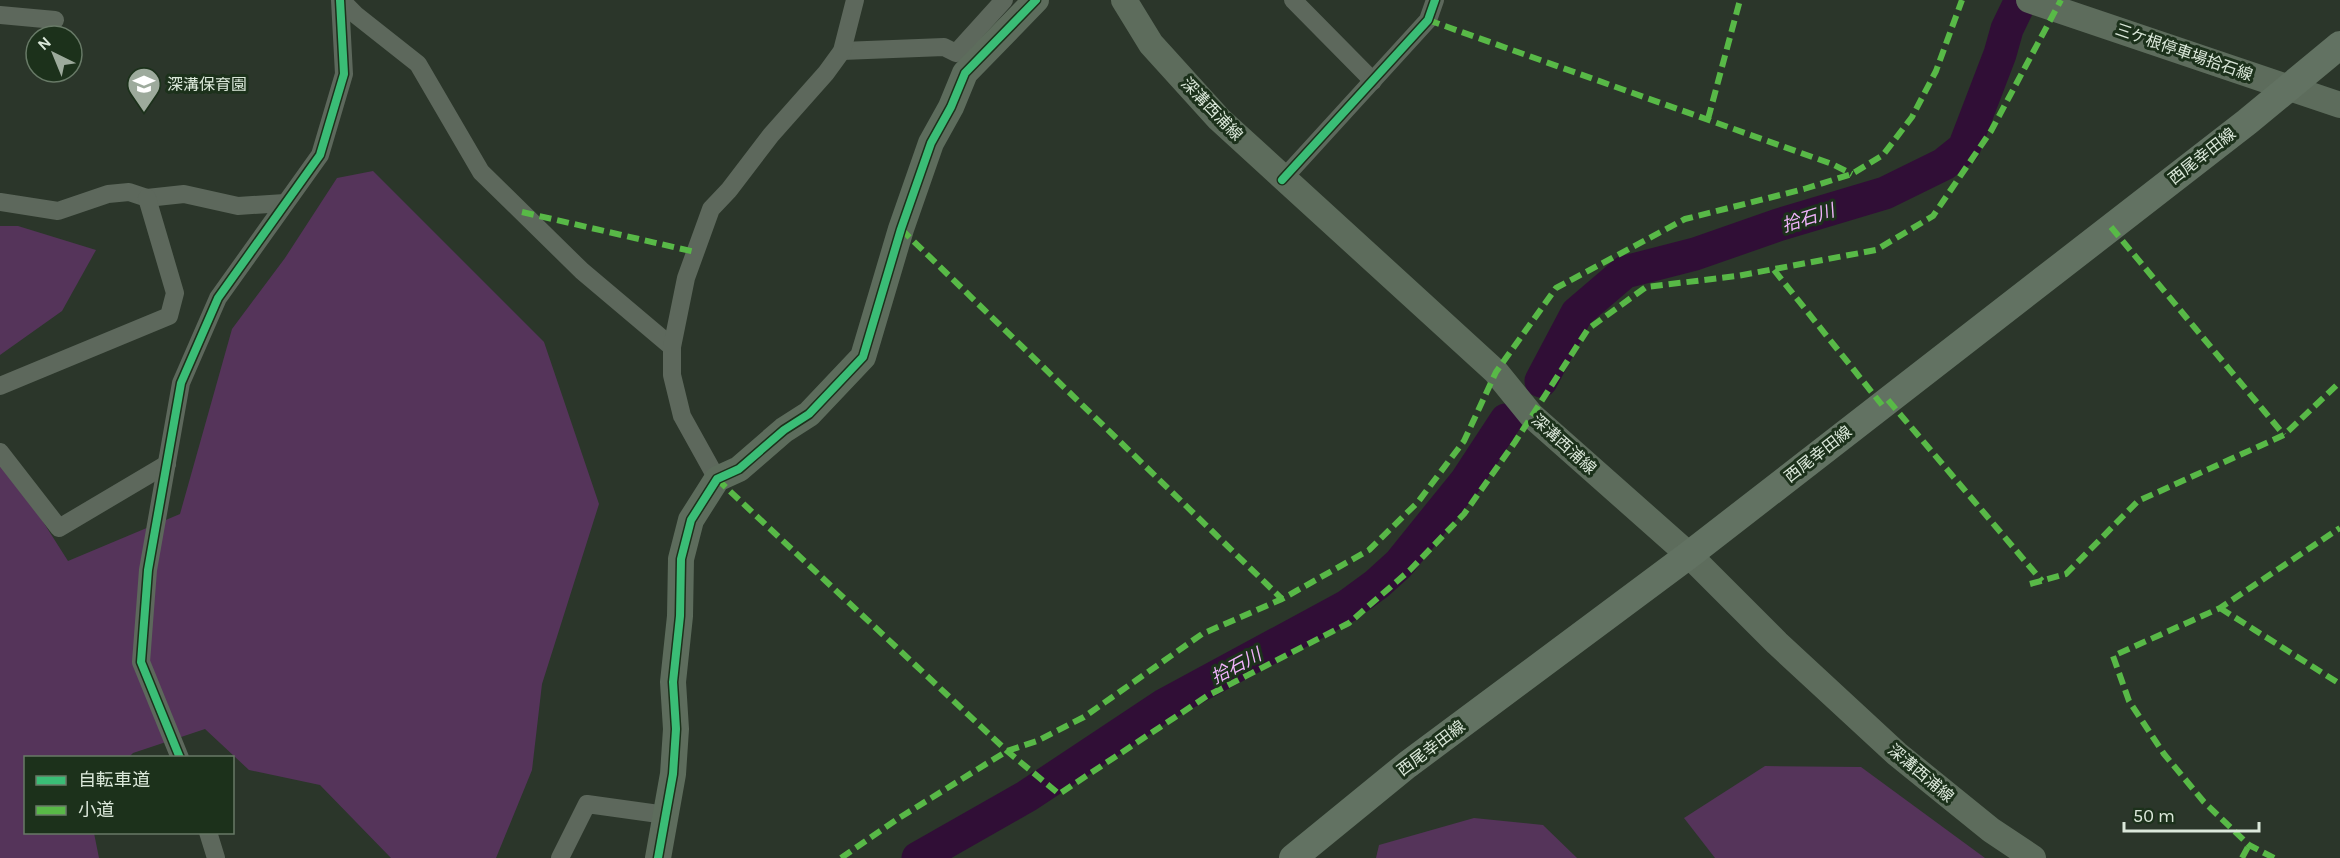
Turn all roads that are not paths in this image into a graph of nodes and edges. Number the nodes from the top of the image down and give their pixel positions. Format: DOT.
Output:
graph roads {
  1 [pos="340,0"];
  2 [pos="855,0"];
  3 [pos="1004,0"];
  4 [pos="1036,0"];
  5 [pos="1124,0"];
  6 [pos="1293,0"];
  7 [pos="1435,0"];
  8 [pos="2033,2"];
  9 [pos="0,15"];
  10 [pos="55,20"];
  11 [pos="2340,45"];
  12 [pos="842,51"];
  13 [pos="960,63"];
  14 [pos="1373,81"];
  15 [pos="2290,88"];
  16 [pos="2340,105"];
  17 [pos="1282,180"];
  18 [pos="147,198"];
  19 [pos="0,202"];
  20 [pos="285,203"];
  21 [pos="672,347"];
  22 [pos="0,386"];
  23 [pos="0,452"];
  24 [pos="167,464"];
  25 [pos="717,478"];
  26 [pos="1689,555"];
  27 [pos="179,756"];
  28 [pos="666,814"];
  29 [pos="209,834"];
  30 [pos="216,858"];
  31 [pos="560,858"];
  32 [pos="658,858"];
  33 [pos="1293,858"];
  34 [pos="2033,858"];
  1 -- 20 [label="street"];
  1 -- 21 [label="street"];
  2 -- 12 [label="street"];
  3 -- 13 [label="street"];
  4 -- 13 [label="main road"];
  5 -- 17 [label="main road, 深溝西浦線"];
  6 -- 14 [label="street"];
  7 -- 14 [label="street"];
  8 -- 15 [label="main road, 三ケ根停車場拾石線"];
  9 -- 10 [label="street"];
  11 -- 15 [label="main road, 西尾幸田線"];
  12 -- 13 [label="street"];
  12 -- 21 [label="street"];
  13 -- 25 [label="main road"];
  14 -- 17 [label="street"];
  15 -- 16 [label="main road, 三ケ根停車場拾石線"];
  15 -- 26 [label="main road, 西尾幸田線"];
  17 -- 26 [label="main road, 深溝西浦線"];
  18 -- 19 [label="street"];
  18 -- 20 [label="street"];
  18 -- 22 [label="street"];
  20 -- 24 [label="street"];
  21 -- 25 [label="street"];
  23 -- 24 [label="street"];
  24 -- 27 [label="street"];
  25 -- 28 [label="main road"];
  26 -- 33 [label="main road, 西尾幸田線"];
  26 -- 34 [label="main road, 深溝西浦線"];
  28 -- 31 [label="street"];
  28 -- 32 [label="main road"];
  29 -- 30 [label="street"];
}
